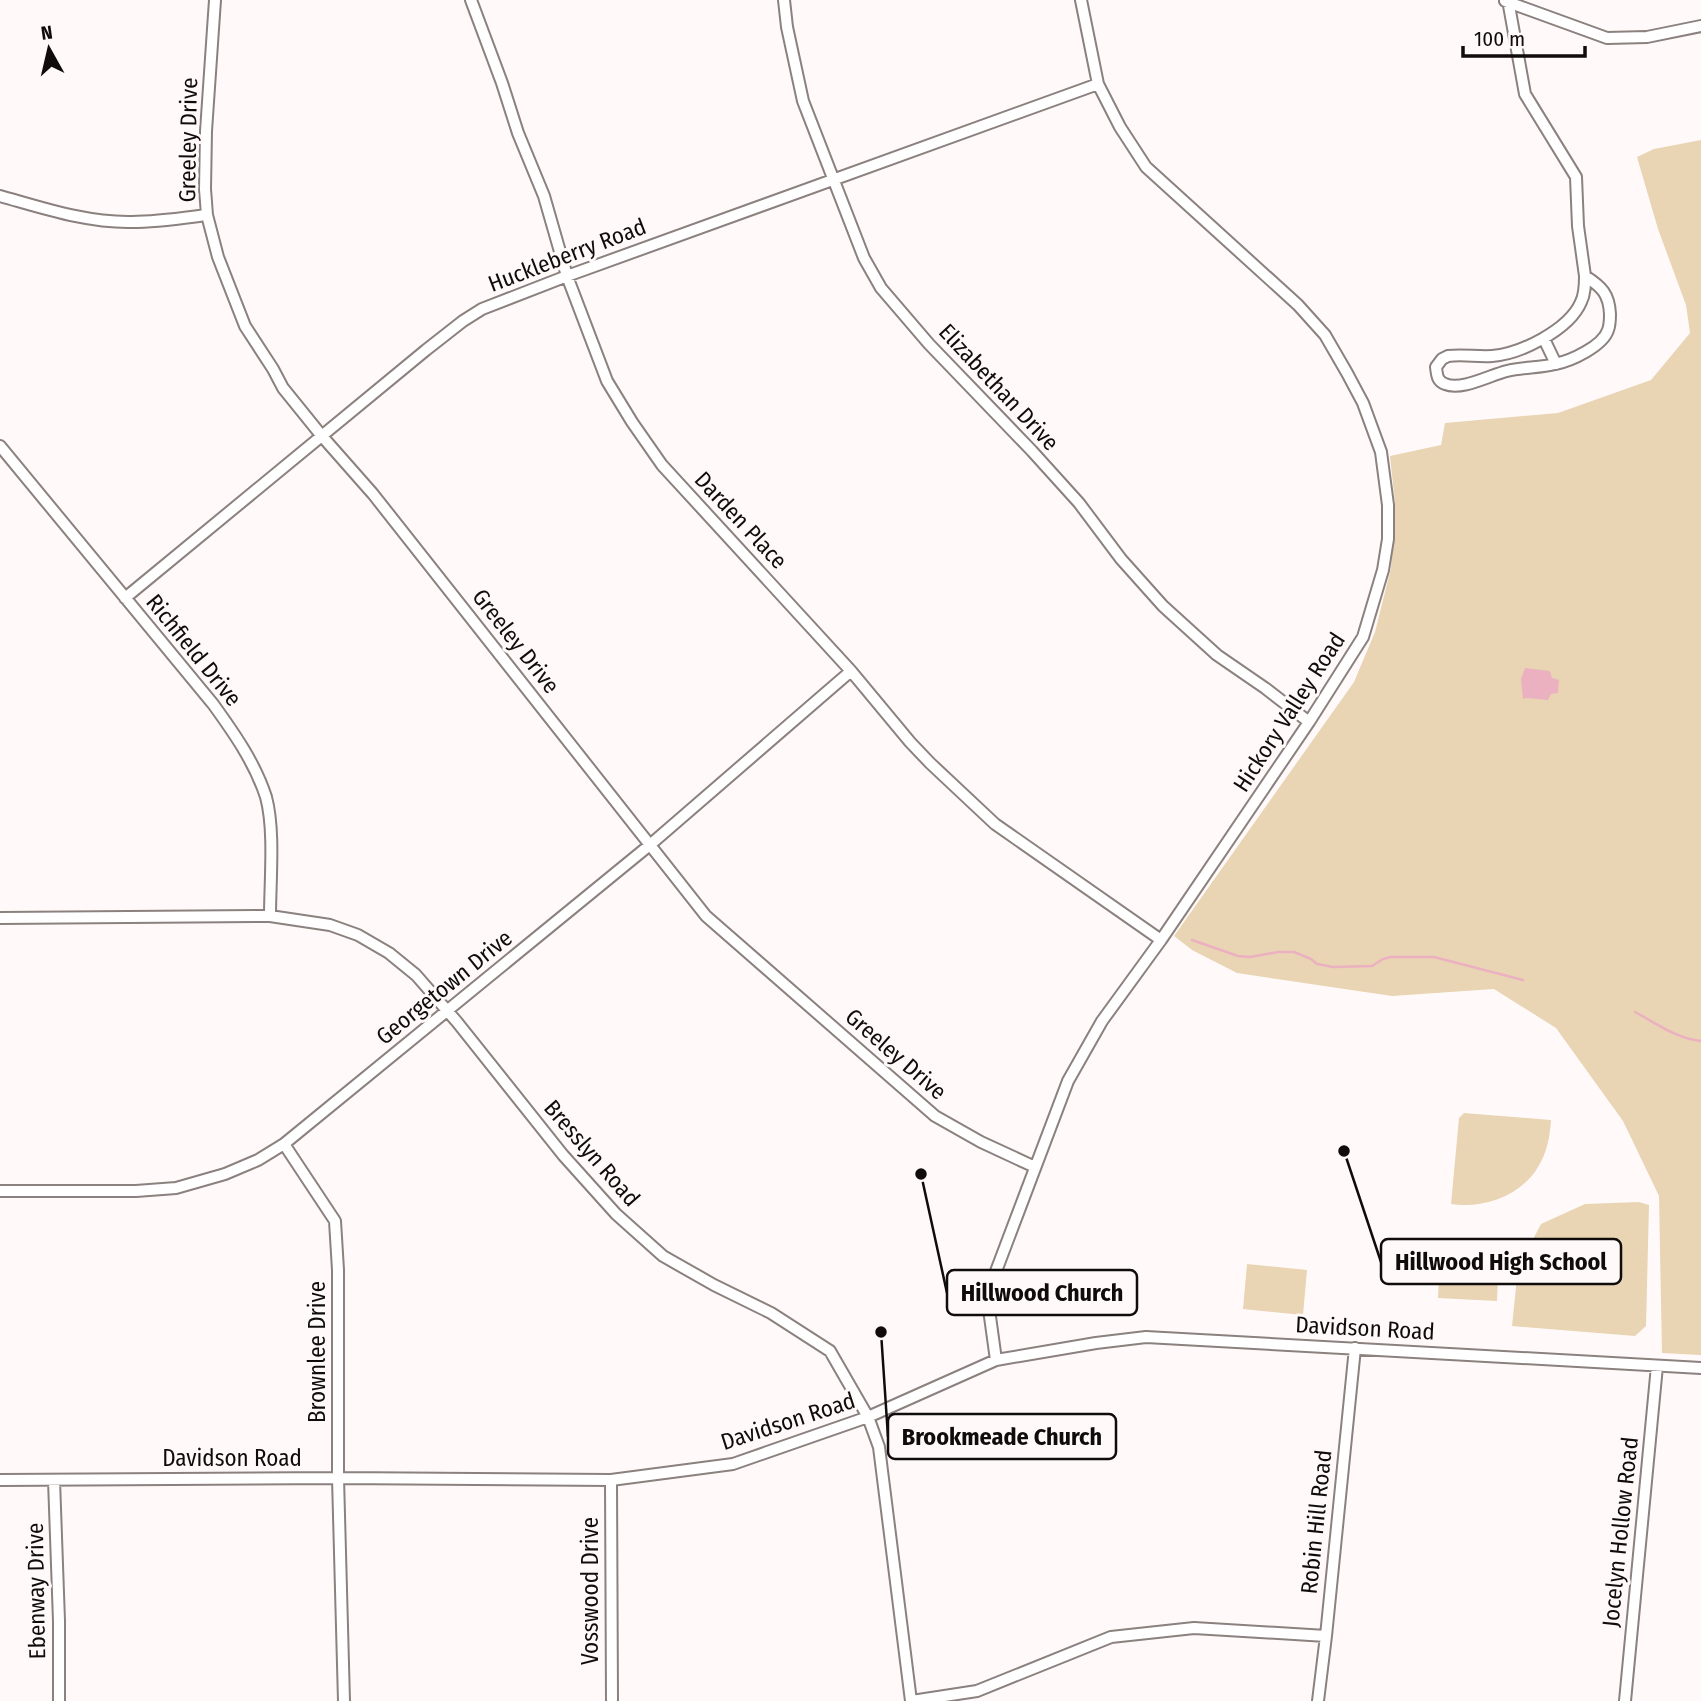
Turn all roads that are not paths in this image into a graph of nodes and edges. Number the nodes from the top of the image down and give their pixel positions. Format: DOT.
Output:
graph roads {
  1 [pos="215,0"];
  2 [pos="471,0"];
  3 [pos="784,0"];
  4 [pos="1081,0"];
  5 [pos="1506,1"];
  6 [pos="1701,26"];
  7 [pos="1098,84"];
  8 [pos="835,180"];
  9 [pos="0,196"];
  10 [pos="207,215"];
  11 [pos="567,276"];
  12 [pos="1586,276"];
  13 [pos="1544,339"];
  14 [pos="1556,364"];
  15 [pos="321,435"];
  16 [pos="0,446"];
  17 [pos="125,598"];
  18 [pos="851,671"];
  19 [pos="1309,722"];
  20 [pos="651,844"];
  21 [pos="270,916"];
  22 [pos="0,918"];
  23 [pos="1161,940"];
  24 [pos="447,1012"];
  25 [pos="284,1144"];
  26 [pos="1035,1167"];
  27 [pos="0,1191"];
  28 [pos="1355,1348"];
  29 [pos="996,1360"];
  30 [pos="1657,1366"];
  31 [pos="1701,1368"];
  32 [pos="868,1417"];
  33 [pos="338,1478"];
  34 [pos="0,1480"];
  35 [pos="54,1480"];
  36 [pos="611,1480"];
  37 [pos="1326,1636"];
  38 [pos="60,1701"];
  39 [pos="344,1701"];
  40 [pos="612,1701"];
  41 [pos="911,1701"];
  42 [pos="1318,1701"];
  43 [pos="1625,1701"];
  1 -- 10 [label="street, Greeley Drive"];
  2 -- 11 [label="street, Darden Place"];
  3 -- 8 [label="street, Elizabethan Drive"];
  4 -- 7 [label="street, Hickory Valley Road"];
  5 -- 6 [label="street"];
  5 -- 12 [label="street"];
  7 -- 8 [label="street, Huckleberry Road"];
  7 -- 19 [label="street, Hickory Valley Road"];
  8 -- 11 [label="street, Huckleberry Road"];
  8 -- 19 [label="street, Elizabethan Drive"];
  9 -- 10 [label="street"];
  10 -- 15 [label="street, Greeley Drive"];
  11 -- 15 [label="street, Huckleberry Road"];
  11 -- 18 [label="street, Darden Place"];
  12 -- 13 [label="street"];
  12 -- 14 [label="street"];
  13 -- 14 [label="street"];
  13 -- 14 [label="street"];
  15 -- 17 [label="street, Huckleberry Road"];
  15 -- 20 [label="street, Greeley Drive"];
  16 -- 17 [label="street, Richfield Drive"];
  17 -- 21 [label="street, Richfield Drive"];
  18 -- 20 [label="street, Georgetown Drive"];
  18 -- 23 [label="street, Darden Place"];
  19 -- 23 [label="street, Hickory Valley Road"];
  20 -- 24 [label="street, Georgetown Drive"];
  20 -- 26 [label="street, Greeley Drive"];
  21 -- 22 [label="street, Bresslyn Road"];
  21 -- 24 [label="street, Bresslyn Road"];
  23 -- 26 [label="street, Hickory Valley Road"];
  24 -- 25 [label="street, Georgetown Drive"];
  24 -- 32 [label="street, Bresslyn Road"];
  25 -- 27 [label="street, Georgetown Drive"];
  25 -- 33 [label="street, Brownlee Drive"];
  26 -- 29 [label="street, Hickory Valley Road"];
  28 -- 29 [label="street, Davidson Road"];
  28 -- 30 [label="street, Davidson Road"];
  28 -- 37 [label="street, Robin Hill Road"];
  29 -- 32 [label="street, Davidson Road"];
  30 -- 31 [label="street, Davidson Road"];
  30 -- 43 [label="street, Jocelyn Hollow Road"];
  32 -- 36 [label="street, Davidson Road"];
  32 -- 41 [label="street, Bresslyn Road"];
  33 -- 35 [label="street, Davidson Road"];
  33 -- 36 [label="street, Davidson Road"];
  33 -- 39 [label="street, Brownlee Drive"];
  34 -- 35 [label="street, Davidson Road"];
  35 -- 38 [label="street, Ebenway Drive"];
  36 -- 40 [label="street, Vosswood Drive"];
  37 -- 41 [label="street"];
  37 -- 42 [label="street, Robin Hill Road"];
}
